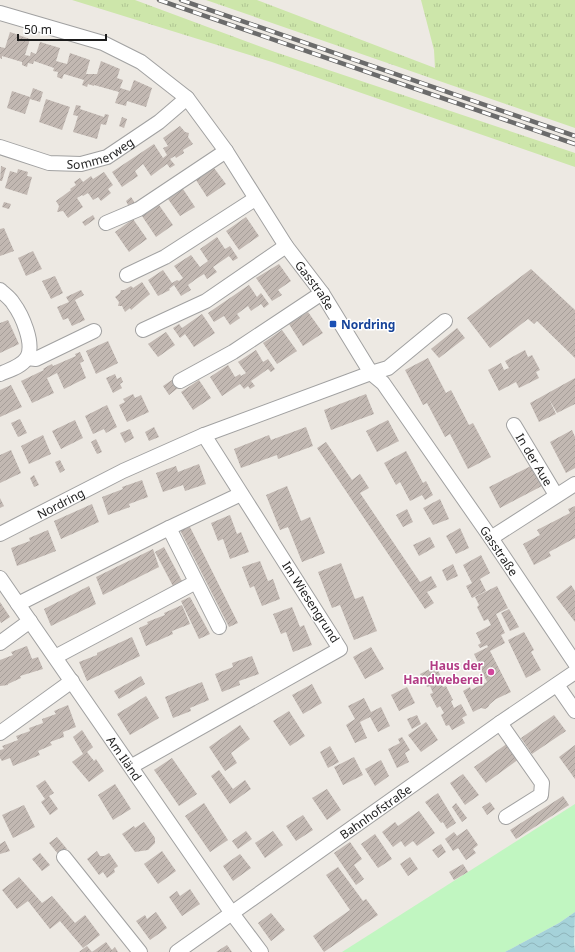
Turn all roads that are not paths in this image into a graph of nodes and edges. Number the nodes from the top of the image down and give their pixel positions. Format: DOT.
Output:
graph roads {
  1 [pos="0,13"];
  2 [pos="187,98"];
  3 [pos="0,147"];
  4 [pos="226,151"];
  5 [pos="255,199"];
  6 [pos="106,223"];
  7 [pos="286,246"];
  8 [pos="127,275"];
  9 [pos="0,290"];
  10 [pos="322,293"];
  11 [pos="445,321"];
  12 [pos="143,330"];
  13 [pos="94,331"];
  14 [pos="26,358"];
  15 [pos="370,372"];
  16 [pos="0,374"];
  17 [pos="180,381"];
  18 [pos="514,425"];
  19 [pos="204,435"];
  20 [pos="575,484"];
  21 [pos="241,494"];
  22 [pos="556,495"];
  23 [pos="168,528"];
  24 [pos="0,534"];
  25 [pos="492,538"];
  26 [pos="0,578"];
  27 [pos="196,582"];
  28 [pos="18,604"];
  29 [pos="30,621"];
  30 [pos="219,627"];
  31 [pos="0,643"];
  32 [pos="55,657"];
  33 [pos="575,663"];
  34 [pos="575,672"];
  35 [pos="72,681"];
  36 [pos="557,685"];
  37 [pos="575,711"];
  38 [pos="500,723"];
  39 [pos="0,733"];
  40 [pos="132,766"];
  41 [pos="506,817"];
  42 [pos="64,857"];
  43 [pos="231,912"];
  44 [pos="140,952"];
  45 [pos="177,952"];
  46 [pos="261,952"];
  1 -- 2 [label="street, Gasstraße"];
  2 -- 3 [label="street, Sommerweg"];
  2 -- 4 [label="street, Gasstraße"];
  4 -- 5 [label="street, Gasstraße"];
  4 -- 6 [label="street"];
  5 -- 7 [label="street, Gasstraße"];
  5 -- 8 [label="street"];
  7 -- 10 [label="street, Gasstraße"];
  7 -- 12 [label="street"];
  9 -- 14 [label="street"];
  10 -- 15 [label="street, Gasstraße"];
  10 -- 17 [label="street"];
  11 -- 15 [label="street, Nordring"];
  13 -- 14 [label="street"];
  14 -- 16 [label="street"];
  15 -- 19 [label="street, Nordring"];
  15 -- 25 [label="street, Gasstraße"];
  18 -- 22 [label="street, In der Aue"];
  19 -- 21 [label="street, Im Wiesengrund"];
  19 -- 24 [label="street, Nordring"];
  20 -- 22 [label="street, In der Aue"];
  21 -- 23 [label="street"];
  21 -- 40 [label="street, Im Wiesengrund"];
  22 -- 25 [label="street, In der Aue"];
  23 -- 27 [label="street"];
  23 -- 28 [label="street"];
  25 -- 33 [label="street, Gasstraße"];
  26 -- 28 [label="street, Am Iländ"];
  27 -- 30 [label="street"];
  27 -- 32 [label="street"];
  28 -- 29 [label="street, Am Iländ"];
  29 -- 31 [label="street"];
  29 -- 32 [label="street, Am Iländ"];
  32 -- 35 [label="street, Am Iländ"];
  34 -- 36 [label="street, Bahnhofstraße"];
  35 -- 39 [label="street"];
  35 -- 40 [label="street, Am Iländ"];
  36 -- 37 [label="street"];
  36 -- 38 [label="street, Bahnhofstraße"];
  38 -- 41 [label="street"];
  38 -- 43 [label="street, Bahnhofstraße"];
  40 -- 43 [label="street, Am Iländ"];
  42 -- 44 [label="street"];
  43 -- 45 [label="street, Bahnhofstraße"];
  43 -- 46 [label="street, Am Iländ"];
}
